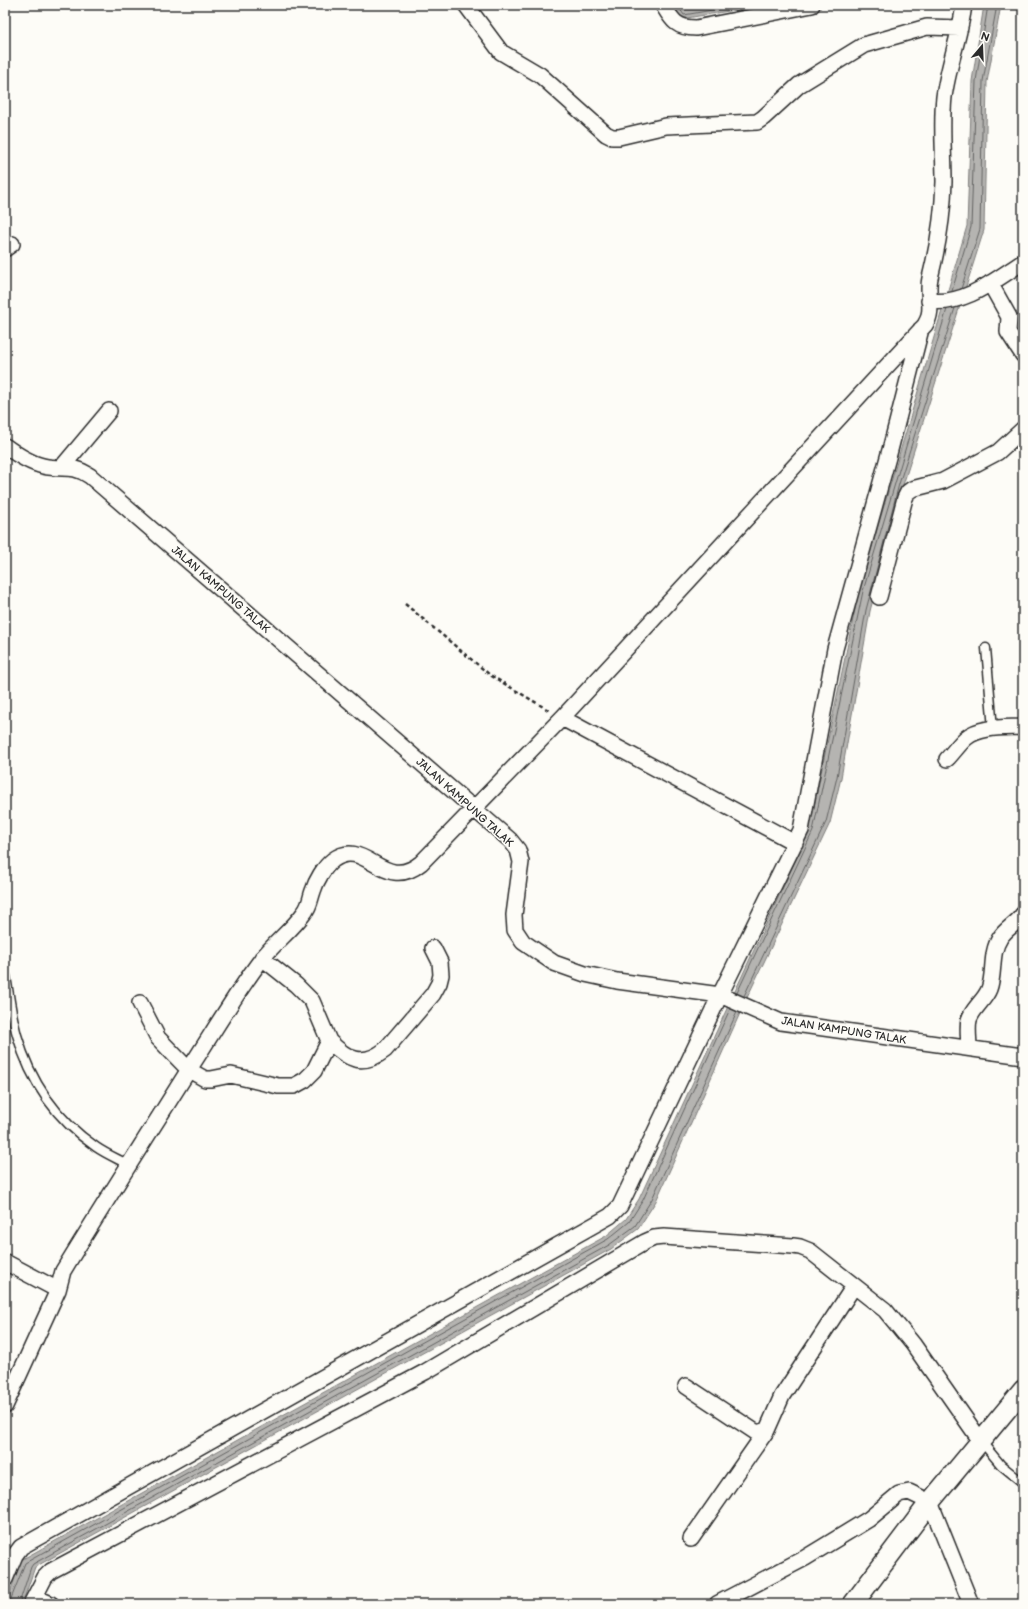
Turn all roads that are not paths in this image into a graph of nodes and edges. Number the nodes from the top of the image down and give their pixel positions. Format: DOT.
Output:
graph roads {
  1 [pos="466,5"];
  2 [pos="663,5"];
  3 [pos="812,5"];
  4 [pos="964,5"];
  5 [pos="960,28"];
  6 [pos="1023,262"];
  7 [pos="990,283"];
  8 [pos="935,302"];
  9 [pos="922,328"];
  10 [pos="1023,355"];
  11 [pos="109,411"];
  12 [pos="1023,429"];
  13 [pos="5,446"];
  14 [pos="62,467"];
  15 [pos="879,597"];
  16 [pos="986,648"];
  17 [pos="562,718"];
  18 [pos="1023,727"];
  19 [pos="993,729"];
  20 [pos="947,759"];
  21 [pos="473,808"];
  22 [pos="795,843"];
  23 [pos="1023,914"];
  24 [pos="433,948"];
  25 [pos="262,958"];
  26 [pos="5,971"];
  27 [pos="724,997"];
  28 [pos="140,1003"];
  29 [pos="329,1041"];
  30 [pos="969,1048"];
  31 [pos="1023,1056"];
  32 [pos="189,1070"];
  33 [pos="129,1165"];
  34 [pos="5,1262"];
  35 [pos="854,1286"];
  36 [pos="58,1290"];
  37 [pos="686,1386"];
  38 [pos="1023,1390"];
  39 [pos="5,1406"];
  40 [pos="767,1430"];
  41 [pos="980,1440"];
  42 [pos="1023,1483"];
  43 [pos="930,1502"];
  44 [pos="691,1539"];
  45 [pos="5,1579"];
  46 [pos="33,1600"];
  47 [pos="50,1604"];
  48 [pos="717,1604"];
  49 [pos="853,1604"];
  50 [pos="971,1604"];
  1 -- 5 [label="street"];
  2 -- 3 [label="street"];
  4 -- 5 [label="street"];
  5 -- 8 [label="street"];
  6 -- 7 [label="street"];
  7 -- 8 [label="street"];
  7 -- 10 [label="street"];
  8 -- 9 [label="street"];
  9 -- 17 [label="street"];
  9 -- 22 [label="street"];
  11 -- 14 [label="street"];
  12 -- 15 [label="street"];
  13 -- 14 [label="street, JALAN KAMPUNG TALAK"];
  14 -- 21 [label="street, JALAN KAMPUNG TALAK"];
  16 -- 19 [label="lane"];
  17 -- 21 [label="street"];
  17 -- 22 [label="street"];
  18 -- 19 [label="street"];
  19 -- 20 [label="street"];
  21 -- 25 [label="street"];
  21 -- 27 [label="street, JALAN KAMPUNG TALAK"];
  22 -- 27 [label="street"];
  23 -- 30 [label="street"];
  24 -- 29 [label="street"];
  25 -- 29 [label="street"];
  25 -- 32 [label="street"];
  26 -- 33 [label="lane"];
  27 -- 30 [label="street, JALAN KAMPUNG TALAK"];
  27 -- 45 [label="street"];
  28 -- 32 [label="street"];
  29 -- 32 [label="street"];
  30 -- 31 [label="street, JALAN KAMPUNG TALAK"];
  32 -- 33 [label="street"];
  33 -- 36 [label="street"];
  34 -- 36 [label="street"];
  35 -- 40 [label="street"];
  35 -- 41 [label="street"];
  35 -- 46 [label="street"];
  36 -- 39 [label="street"];
  37 -- 40 [label="street"];
  38 -- 41 [label="street"];
  40 -- 44 [label="street"];
  41 -- 42 [label="lane"];
  41 -- 43 [label="street"];
  43 -- 48 [label="street"];
  43 -- 49 [label="street"];
  43 -- 50 [label="street"];
  46 -- 47 [label="street"];
}
